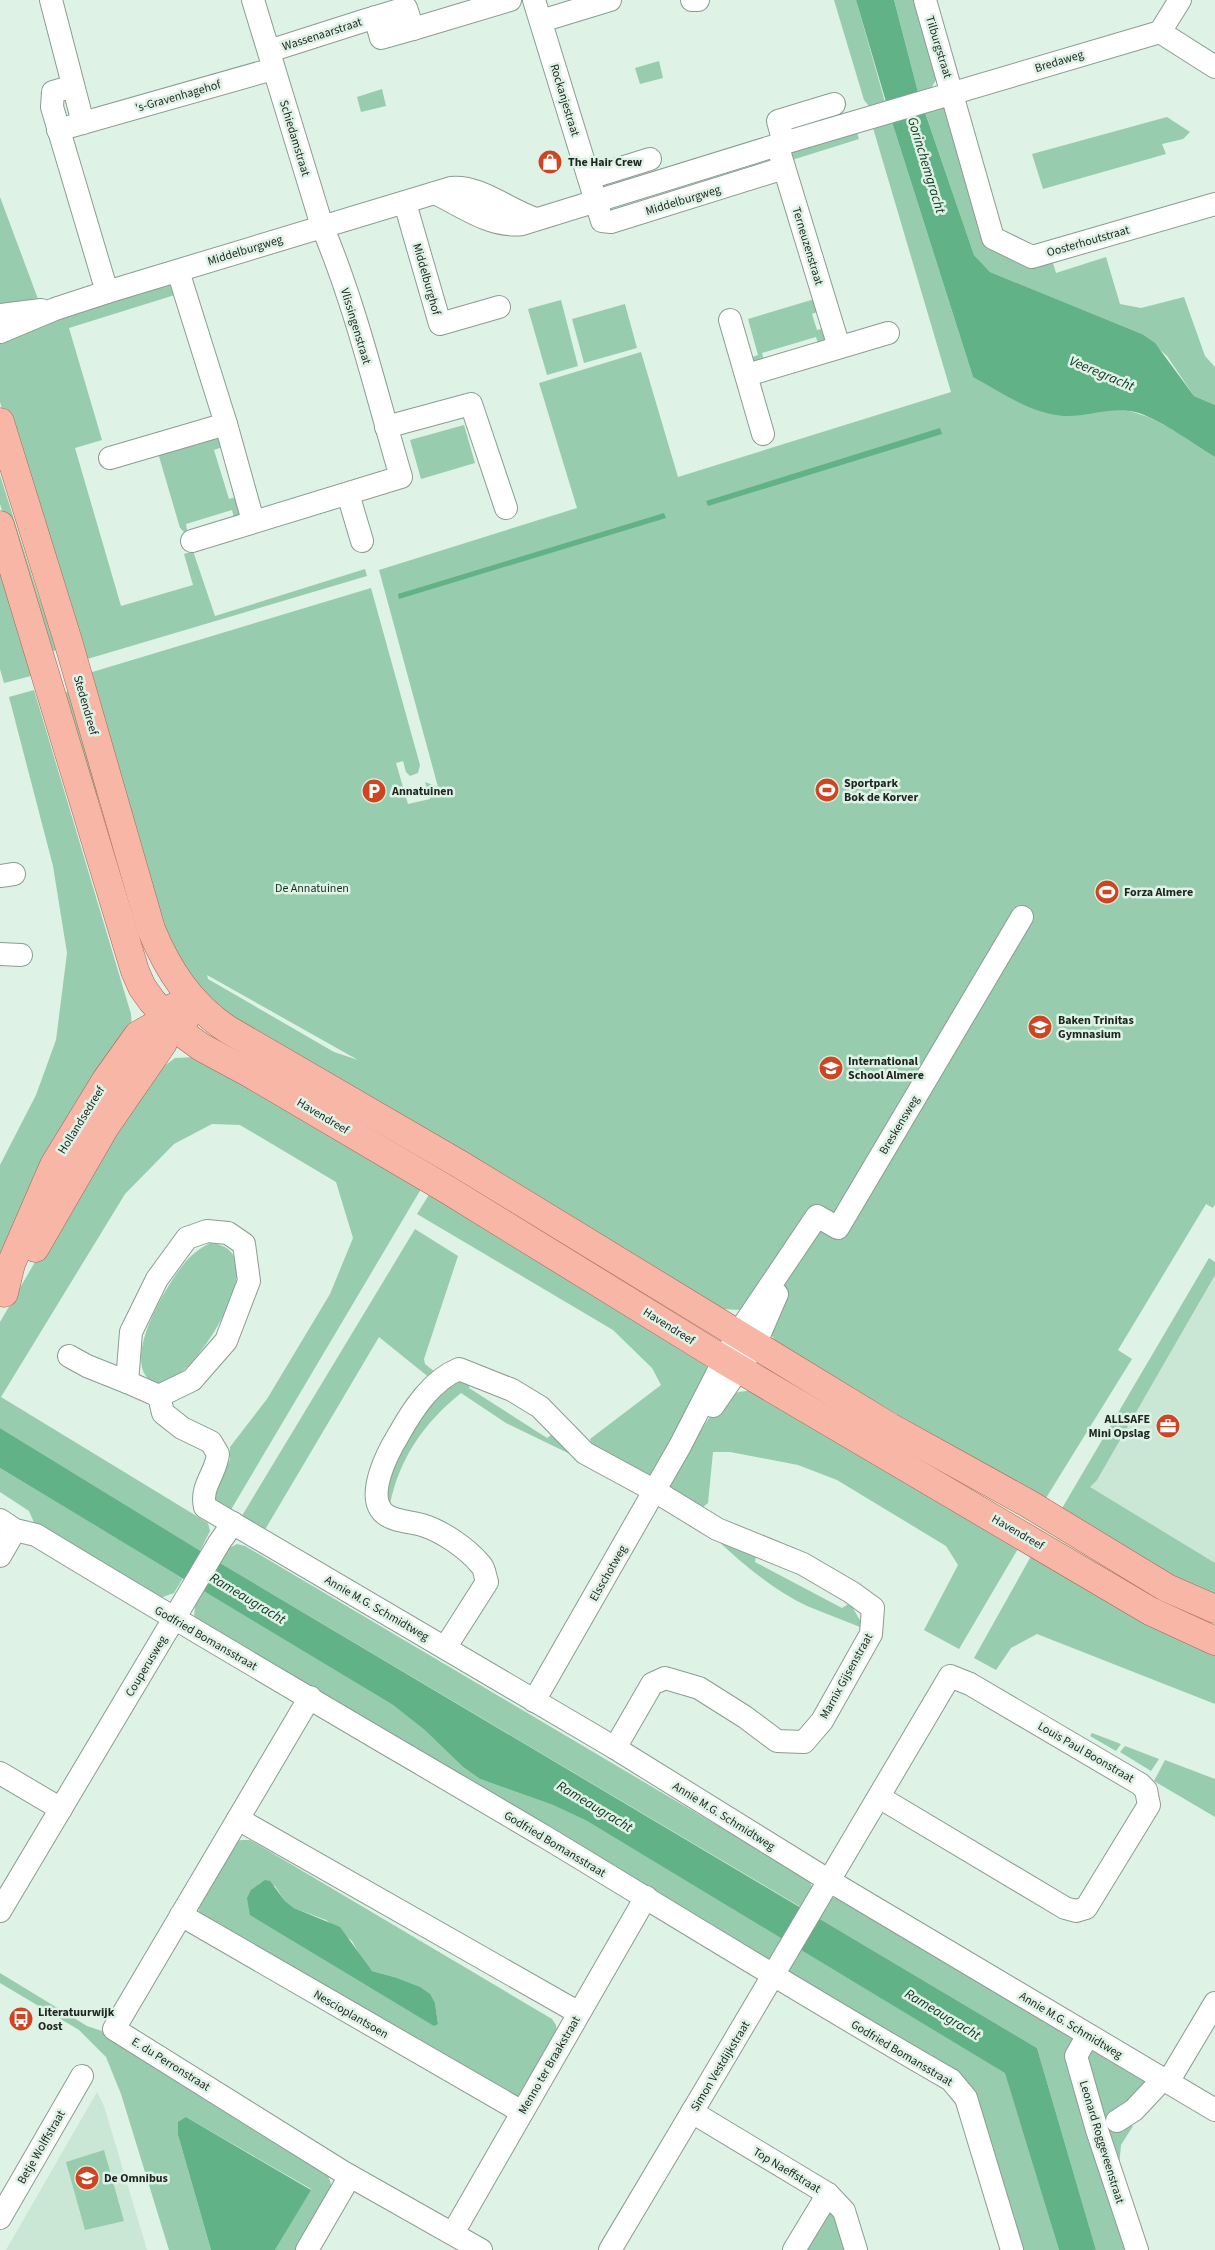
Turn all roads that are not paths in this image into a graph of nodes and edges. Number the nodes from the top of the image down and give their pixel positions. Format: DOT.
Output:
graph roads {
  1 [pos="51,0"];
  2 [pos="253,0"];
  3 [pos="510,0"];
  4 [pos="534,0"];
  5 [pos="610,0"];
  6 [pos="692,0"];
  7 [pos="698,0"];
  8 [pos="925,0"];
  9 [pos="1180,0"];
  10 [pos="541,21"];
  11 [pos="1160,32"];
  12 [pos="271,60"];
  13 [pos="1215,67"];
  14 [pos="74,86"];
  15 [pos="953,93"];
  16 [pos="834,104"];
  17 [pos="888,113"];
  18 [pos="83,123"];
  19 [pos="58,130"];
  20 [pos="780,144"];
  21 [pos="650,160"];
  22 [pos="784,168"];
  23 [pos="589,178"];
  24 [pos="595,200"];
  25 [pos="405,203"];
  26 [pos="1215,204"];
  27 [pos="322,226"];
  28 [pos="178,271"];
  29 [pos="107,292"];
  30 [pos="499,307"];
  31 [pos="55,309"];
  32 [pos="0,315"];
  33 [pos="730,320"];
  34 [pos="0,332"];
  35 [pos="888,333"];
  36 [pos="839,347"];
  37 [pos="747,375"];
  38 [pos="0,422"];
  39 [pos="226,424"];
  40 [pos="386,427"];
  41 [pos="763,434"];
  42 [pos="110,458"];
  43 [pos="348,494"];
  44 [pos="506,508"];
  45 [pos="253,521"];
  46 [pos="0,524"];
  47 [pos="192,540"];
  48 [pos="362,541"];
  49 [pos="1022,917"];
  50 [pos="180,984"];
  51 [pos="142,987"];
  52 [pos="170,1021"];
  53 [pos="221,1025"];
  54 [pos="138,1035"];
  55 [pos="200,1047"];
  56 [pos="150,1064"];
  57 [pos="2,1296"];
  58 [pos="746,1340"];
  59 [pos="69,1356"];
  60 [pos="732,1365"];
  61 [pos="127,1382"];
  62 [pos="159,1396"];
  63 [pos="655,1491"];
  64 [pos="233,1523"];
  65 [pos="8,1525"];
  66 [pos="0,1556"];
  67 [pos="1215,1609"];
  68 [pos="174,1620"];
  69 [pos="1215,1641"];
  70 [pos="445,1648"];
  71 [pos="310,1697"];
  72 [pos="534,1701"];
  73 [pos="615,1748"];
  74 [pos="0,1773"];
  75 [pos="879,1797"];
  76 [pos="61,1809"];
  77 [pos="238,1819"];
  78 [pos="828,1880"];
  79 [pos="646,1898"];
  80 [pos="0,1911"];
  81 [pos="181,1915"];
  82 [pos="773,1976"];
  83 [pos="1215,2003"];
  84 [pos="579,2013"];
  85 [pos="1088,2035"];
  86 [pos="82,2076"];
  87 [pos="1165,2080"];
  88 [pos="1215,2110"];
  89 [pos="522,2112"];
  90 [pos="692,2112"];
  91 [pos="1117,2121"];
  92 [pos="350,2176"];
  93 [pos="828,2194"];
  94 [pos="0,2218"];
  95 [pos="453,2233"];
  96 [pos="307,2250"];
  97 [pos="480,2250"];
  98 [pos="610,2250"];
  99 [pos="794,2250"];
  100 [pos="856,2250"];
  101 [pos="1012,2250"];
  102 [pos="1137,2250"];
  1 -- 14 [label="street"];
  2 -- 12 [label="street, Schiedamstraat"];
  3 -- 12 [label="street, Wassenaarstraat"];
  4 -- 10 [label="street, Rockanjestraat"];
  5 -- 10 [label="street"];
  6 -- 7 [label="street"];
  8 -- 15 [label="street, Tilburgstraat"];
  9 -- 11 [label="street"];
  10 -- 23 [label="street, Rockanjestraat"];
  11 -- 13 [label="street"];
  11 -- 15 [label="street, Bredaweg"];
  12 -- 18 [label="street, 's-Gravenhagehof"];
  12 -- 27 [label="street, Schiedamstraat"];
  14 -- 18 [label="street"];
  14 -- 19 [label="street"];
  15 -- 17 [label="street, Bredaweg"];
  15 -- 26 [label="street, Oosterhoutstraat"];
  16 -- 20 [label="street"];
  17 -- 20 [label="street, Middelburgweg"];
  18 -- 19 [label="street, 's-Gravenhagehof"];
  19 -- 29 [label="street"];
  20 -- 22 [label="street, Terneuzenstraat"];
  20 -- 24 [label="street, Middelburgweg"];
  21 -- 23 [label="street"];
  22 -- 24 [label="street, Middelburgweg"];
  22 -- 36 [label="street, Terneuzenstraat"];
  23 -- 24 [label="street, Rockanjestraat"];
  24 -- 25 [label="street, Middelburgweg"];
  25 -- 27 [label="street, Middelburgweg"];
  25 -- 30 [label="street, Middelburghof"];
  27 -- 28 [label="street, Middelburgweg"];
  27 -- 40 [label="street, Vlissingenstraat"];
  28 -- 29 [label="street, Middelburgweg"];
  28 -- 39 [label="street"];
  29 -- 31 [label="street, Middelburgweg"];
  31 -- 32 [label="street, Middelburgweg"];
  31 -- 34 [label="street, Middelburgweg"];
  33 -- 37 [label="street"];
  35 -- 36 [label="street"];
  36 -- 37 [label="street"];
  37 -- 41 [label="street"];
  38 -- 50 [label="main road, Stedendreef"];
  39 -- 42 [label="street"];
  39 -- 45 [label="street"];
  40 -- 43 [label="street, Vlissingenstraat"];
  40 -- 44 [label="street"];
  43 -- 45 [label="street, Vlissingenstraat"];
  43 -- 48 [label="street"];
  45 -- 47 [label="street, Vlissingenstraat"];
  46 -- 51 [label="main road"];
  49 -- 58 [label="street, Breskensweg"];
  50 -- 52 [label="main road"];
  50 -- 53 [label="main road, Stedendreef"];
  51 -- 52 [label="main road, Havendreef"];
  51 -- 54 [label="main road"];
  52 -- 53 [label="main road, Hollandsedreef"];
  52 -- 54 [label="main road, Hollandsedreef"];
  52 -- 55 [label="main road, Havendreef"];
  52 -- 56 [label="main road"];
  53 -- 58 [label="main road"];
  54 -- 57 [label="main road, Hollandsedreef"];
  55 -- 56 [label="main road"];
  55 -- 60 [label="main road, Havendreef"];
  56 -- 57 [label="main road, Hollandsedreef"];
  58 -- 60 [label="street, Elsschotweg"];
  58 -- 67 [label="main road"];
  59 -- 61 [label="street"];
  60 -- 63 [label="street, Elsschotweg"];
  60 -- 69 [label="main road, Havendreef"];
  61 -- 62 [label="street"];
  61 -- 62 [label="street"];
  62 -- 64 [label="street, Annie M.G. Schmidtweg"];
  63 -- 70 [label="street"];
  63 -- 72 [label="street, Elsschotweg"];
  63 -- 73 [label="street, Marnix Gijsenstraat"];
  64 -- 68 [label="street, Couperusweg"];
  64 -- 70 [label="street, Annie M.G. Schmidtweg"];
  65 -- 66 [label="street"];
  65 -- 68 [label="street, Godfried Bomansstraat"];
  68 -- 71 [label="street, Godfried Bomansstraat"];
  68 -- 76 [label="street, Couperusweg"];
  70 -- 72 [label="street, Annie M.G. Schmidtweg"];
  71 -- 77 [label="street, E. du Perronstraat"];
  71 -- 79 [label="street, Godfried Bomansstraat"];
  72 -- 73 [label="street, Annie M.G. Schmidtweg"];
  73 -- 78 [label="street, Annie M.G. Schmidtweg"];
  74 -- 76 [label="street"];
  75 -- 75 [label="street, Louis Paul Boonstraat"];
  75 -- 78 [label="street, Louis Paul Boonstraat"];
  76 -- 80 [label="street, Couperusweg"];
  77 -- 81 [label="street, E. du Perronstraat"];
  77 -- 84 [label="street"];
  78 -- 82 [label="street, Simon Vestdijkstraat"];
  78 -- 85 [label="street, Annie M.G. Schmidtweg"];
  79 -- 82 [label="street, Godfried Bomansstraat"];
  79 -- 84 [label="street, Menno ter Braakstraat"];
  81 -- 89 [label="street, Nescioplantsoen"];
  81 -- 92 [label="street, E. du Perronstraat"];
  82 -- 90 [label="street, Simon Vestdijkstraat"];
  82 -- 101 [label="street, Godfried Bomansstraat"];
  83 -- 87 [label="street, Leonard Roggeveenstraat"];
  84 -- 89 [label="street, Menno ter Braakstraat"];
  85 -- 87 [label="street, Annie M.G. Schmidtweg"];
  85 -- 102 [label="street, Leonard Roggeveenstraat"];
  86 -- 94 [label="street, Betje Wolffstraat"];
  87 -- 88 [label="street, Annie M.G. Schmidtweg"];
  87 -- 91 [label="street, Leonard Roggeveenstraat"];
  89 -- 95 [label="street, Menno ter Braakstraat"];
  90 -- 93 [label="street, Top Naeffstraat"];
  90 -- 98 [label="street, Simon Vestdijkstraat"];
  92 -- 95 [label="street, E. du Perronstraat"];
  92 -- 96 [label="street"];
  93 -- 99 [label="street"];
  93 -- 100 [label="street, Top Naeffstraat"];
  95 -- 97 [label="street, E. du Perronstraat"];
}
